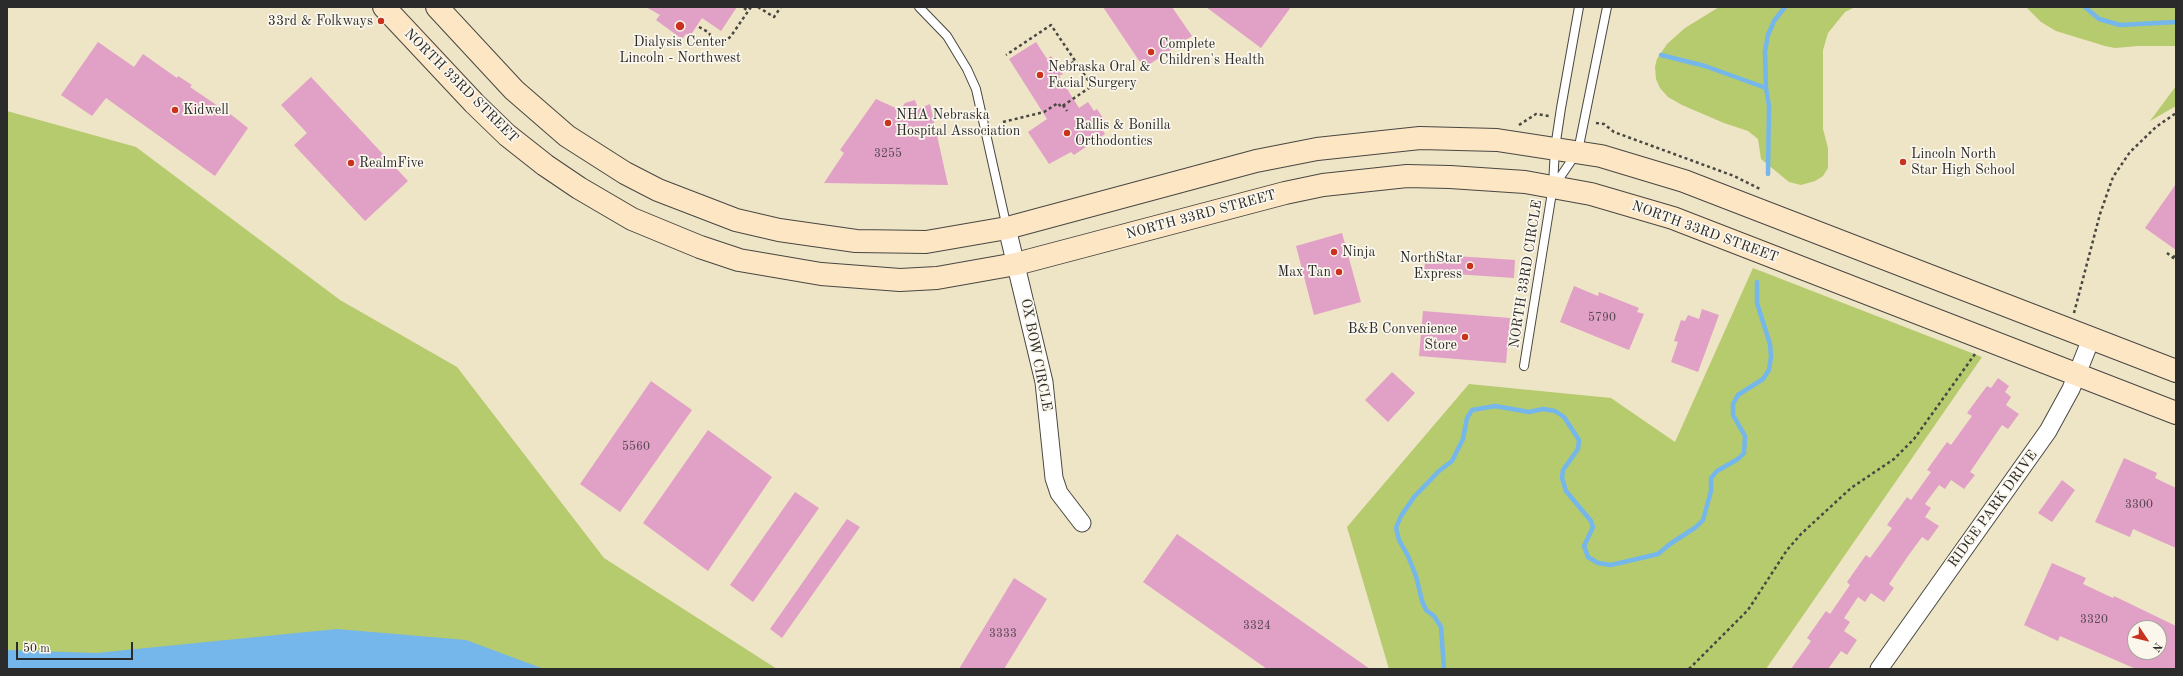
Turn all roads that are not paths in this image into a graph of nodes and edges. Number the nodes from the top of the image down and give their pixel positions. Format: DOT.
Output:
graph roads {
  1 [pos="384,7"];
  2 [pos="437,7"];
  3 [pos="919,7"];
  4 [pos="1579,7"];
  5 [pos="1607,7"];
  6 [pos="1554,148"];
  7 [pos="1578,151"];
  8 [pos="1553,186"];
  9 [pos="1007,228"];
  10 [pos="1016,264"];
  11 [pos="2091,338"];
  12 [pos="1524,366"];
  13 [pos="2176,371"];
  14 [pos="2077,375"];
  15 [pos="2176,413"];
  16 [pos="1082,523"];
  17 [pos="1879,669"];
  1 -- 10 [label="main road, NORTH 33RD STREET"];
  2 -- 9 [label="main road"];
  3 -- 9 [label="lane"];
  4 -- 6 [label="lane, NORTH 33RD CIRCLE"];
  5 -- 7 [label="lane"];
  6 -- 7 [label="main road"];
  6 -- 8 [label="lane, NORTH 33RD CIRCLE"];
  6 -- 9 [label="main road"];
  7 -- 8 [label="lane, NORTH 33RD CIRCLE"];
  7 -- 11 [label="main road"];
  8 -- 10 [label="main road, NORTH 33RD STREET"];
  8 -- 12 [label="lane, NORTH 33RD CIRCLE"];
  8 -- 14 [label="main road, NORTH 33RD STREET"];
  9 -- 10 [label="street, OX BOW CIRCLE"];
  10 -- 16 [label="street, OX BOW CIRCLE"];
  11 -- 13 [label="main road"];
  11 -- 14 [label="street, RIDGE PARK DRIVE"];
  14 -- 15 [label="main road, NORTH 33RD STREET"];
  14 -- 17 [label="street, RIDGE PARK DRIVE"];
}
